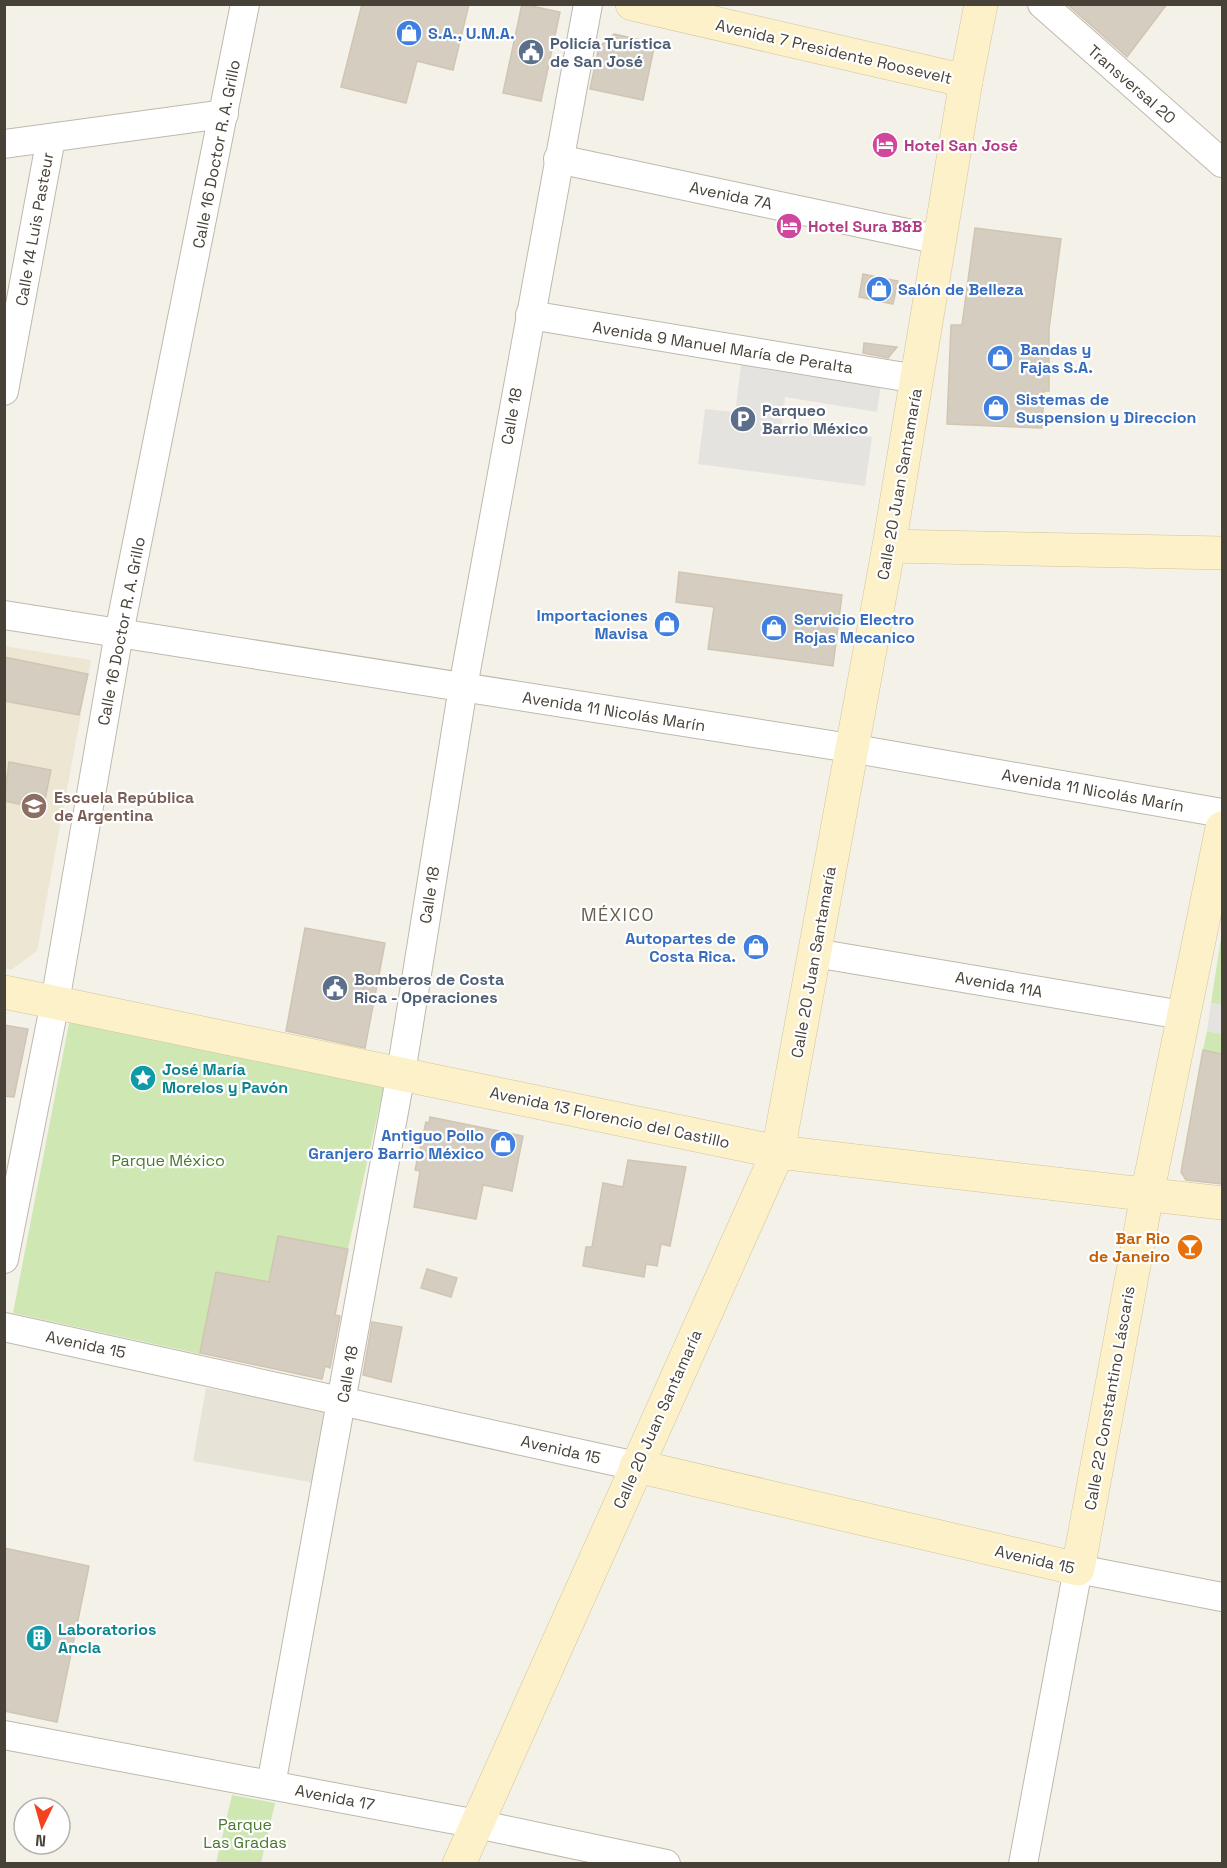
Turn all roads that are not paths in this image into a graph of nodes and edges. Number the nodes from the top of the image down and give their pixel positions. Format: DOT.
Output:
graph roads {
  1 [pos="246,4"];
  2 [pos="588,4"];
  3 [pos="632,4"];
  4 [pos="981,4"];
  5 [pos="1042,4"];
  6 [pos="966,81"];
  7 [pos="224,114"];
  8 [pos="51,138"];
  9 [pos="4,144"];
  10 [pos="558,159"];
  11 [pos="1222,164"];
  12 [pos="940,240"];
  13 [pos="530,315"];
  14 [pos="916,379"];
  15 [pos="4,391"];
  16 [pos="889,546"];
  17 [pos="1222,553"];
  18 [pos="4,615"];
  19 [pos="119,633"];
  20 [pos="463,687"];
  21 [pos="850,748"];
  22 [pos="1222,813"];
  23 [pos="1222,828"];
  24 [pos="815,953"];
  25 [pos="4,992"];
  26 [pos="55,1002"];
  27 [pos="1182,1015"];
  28 [pos="400,1073"];
  29 [pos="777,1152"];
  30 [pos="1147,1195"];
  31 [pos="1222,1203"];
  32 [pos="4,1259"];
  33 [pos="4,1327"];
  34 [pos="343,1400"];
  35 [pos="636,1466"];
  36 [pos="1078,1569"];
  37 [pos="1222,1597"];
  38 [pos="4,1735"];
  39 [pos="271,1785"];
  40 [pos="477,1824"];
  41 [pos="459,1863"];
  42 [pos="666,1863"];
  43 [pos="1023,1863"];
  1 -- 7 [label="street, Calle 16 Doctor R. A. Grillo"];
  2 -- 10 [label="street, Calle 18"];
  3 -- 6 [label="street, Avenida 7 Presidente Roosevelt"];
  4 -- 6 [label="street, Calle 20 Juan Santamaría"];
  5 -- 11 [label="street, Transversal 20"];
  6 -- 12 [label="street, Calle 20 Juan Santamaría"];
  7 -- 8 [label="street"];
  7 -- 19 [label="street, Calle 16 Doctor R. A. Grillo"];
  8 -- 9 [label="street"];
  8 -- 15 [label="street, Calle 14 Luis Pasteur"];
  10 -- 12 [label="street, Avenida 7A"];
  10 -- 13 [label="street, Calle 18"];
  12 -- 14 [label="street, Calle 20 Juan Santamaría"];
  13 -- 14 [label="street, Avenida 9 Manuel María de Peralta"];
  13 -- 20 [label="street, Calle 18"];
  14 -- 16 [label="street, Calle 20 Juan Santamaría"];
  16 -- 17 [label="street"];
  16 -- 21 [label="street, Calle 20 Juan Santamaría"];
  18 -- 19 [label="street, Avenida 11 Nicolás Marín"];
  19 -- 20 [label="street, Avenida 11 Nicolás Marín"];
  19 -- 26 [label="street, Calle 16 Doctor R. A. Grillo"];
  20 -- 21 [label="street, Avenida 11 Nicolás Marín"];
  20 -- 28 [label="street, Calle 18"];
  21 -- 22 [label="street, Avenida 11 Nicolás Marín"];
  21 -- 24 [label="street, Calle 20 Juan Santamaría"];
  23 -- 27 [label="street, Calle 22 Constantino Láscaris"];
  24 -- 27 [label="street, Avenida 11A"];
  24 -- 29 [label="street, Calle 20 Juan Santamaría"];
  25 -- 26 [label="street, Avenida 13 Florencio del Castillo"];
  26 -- 28 [label="street, Avenida 13 Florencio del Castillo"];
  26 -- 32 [label="street, Calle 16 Doctor R. A. Grillo"];
  27 -- 30 [label="street, Calle 22 Constantino Láscaris"];
  28 -- 29 [label="street, Avenida 13 Florencio del Castillo"];
  28 -- 34 [label="street, Calle 18"];
  29 -- 30 [label="street, Avenida 13 Florencio del Castillo"];
  29 -- 35 [label="street, Calle 20 Juan Santamaría"];
  30 -- 31 [label="street, Avenida 13 Florencio del Castillo"];
  30 -- 36 [label="street, Calle 22 Constantino Láscaris"];
  33 -- 34 [label="street, Avenida 15"];
  34 -- 35 [label="street, Avenida 15"];
  34 -- 39 [label="street, Calle 18"];
  35 -- 36 [label="street, Avenida 15"];
  35 -- 40 [label="street, Calle 20 Juan Santamaría"];
  36 -- 37 [label="street, Avenida 15"];
  36 -- 43 [label="street, Calle 22 Constantino Láscaris"];
  38 -- 39 [label="street, Avenida 17"];
  39 -- 40 [label="street, Avenida 17"];
  40 -- 41 [label="street, Calle 20 Juan Santamaría"];
  40 -- 42 [label="street, Avenida 17"];
}
